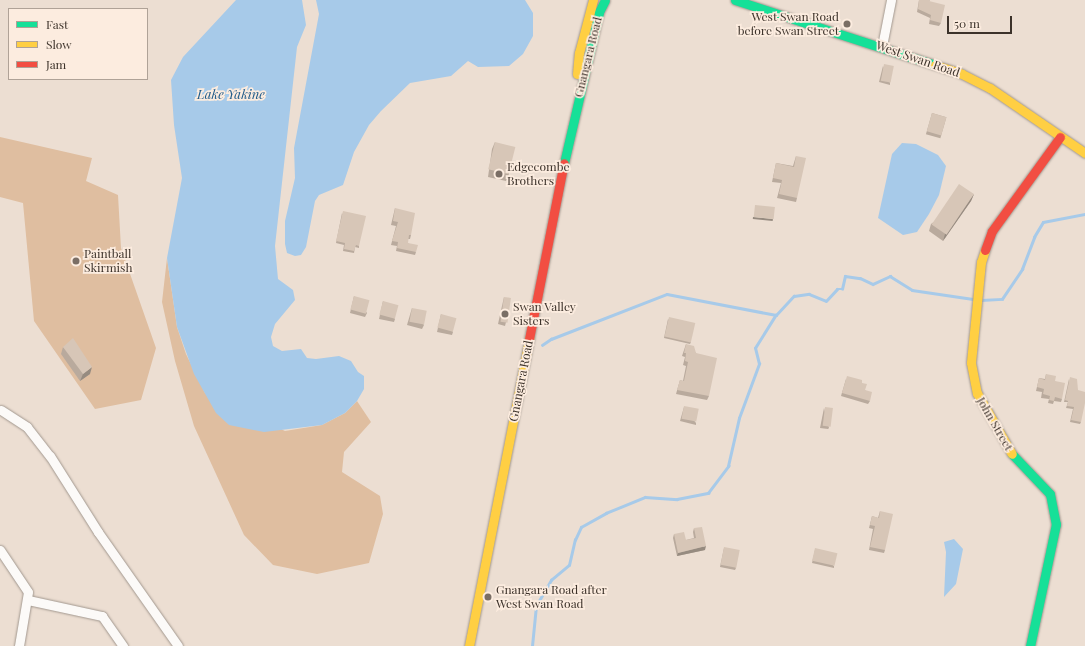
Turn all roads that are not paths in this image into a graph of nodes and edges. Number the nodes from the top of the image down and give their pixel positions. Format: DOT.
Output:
graph roads {
  1 [pos="593,0"];
  2 [pos="605,0"];
  3 [pos="735,0"];
  4 [pos="891,0"];
  5 [pos="882,46"];
  6 [pos="573,115"];
  7 [pos="1060,137"];
  8 [pos="1085,153"];
  9 [pos="1,410"];
  10 [pos="0,550"];
  11 [pos="28,600"];
  12 [pos="19,646"];
  13 [pos="123,646"];
  14 [pos="178,646"];
  15 [pos="469,646"];
  16 [pos="1030,646"];
  1 -- 6 [label="main road, Gnangara Road"];
  2 -- 6 [label="main road, Gnangara Road"];
  3 -- 5 [label="main road, West Swan Road"];
  4 -- 5 [label="street"];
  5 -- 7 [label="main road, West Swan Road"];
  6 -- 15 [label="main road, Gnangara Road"];
  7 -- 8 [label="main road, West Swan Road"];
  7 -- 16 [label="main road, John Street"];
  9 -- 14 [label="street"];
  10 -- 11 [label="street"];
  11 -- 12 [label="street"];
  11 -- 13 [label="street"];
}
